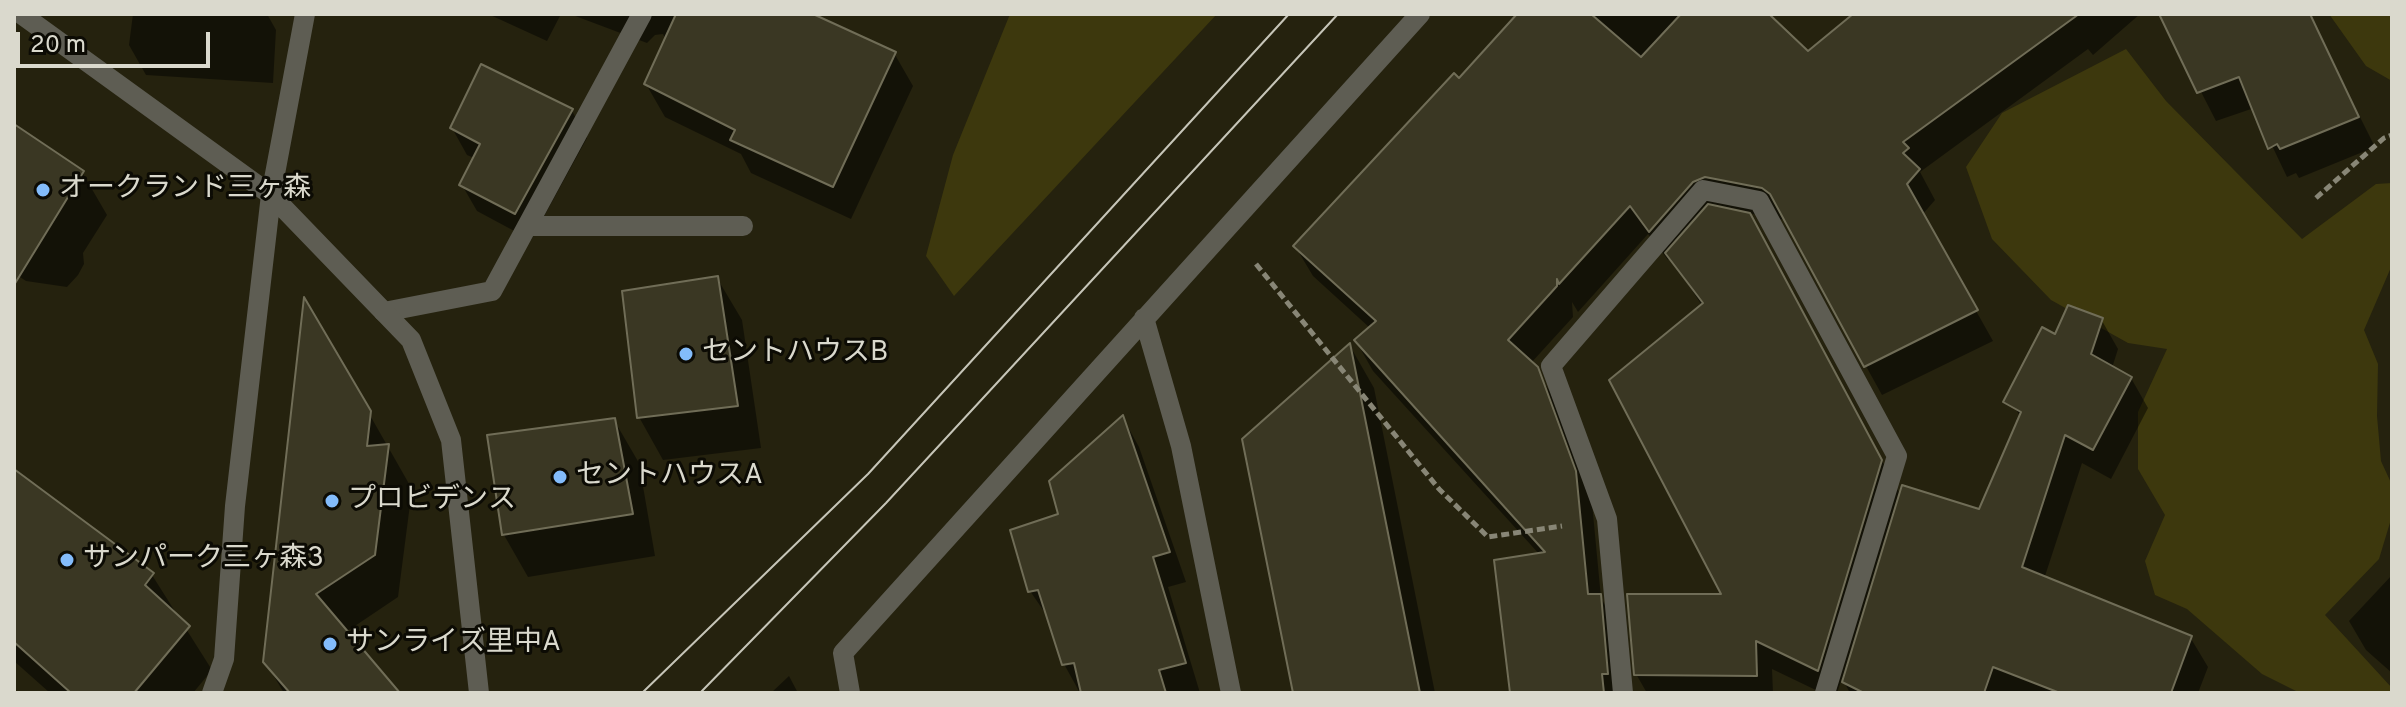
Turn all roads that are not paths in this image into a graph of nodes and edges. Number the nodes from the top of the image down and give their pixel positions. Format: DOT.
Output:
graph roads {
  1 [pos="21,14"];
  2 [pos="305,14"];
  3 [pos="642,14"];
  4 [pos="1420,14"];
  5 [pos="271,195"];
  6 [pos="527,226"];
  7 [pos="743,226"];
  8 [pos="384,312"];
  9 [pos="1144,318"];
  10 [pos="212,693"];
  11 [pos="479,693"];
  12 [pos="850,693"];
  13 [pos="1231,693"];
  14 [pos="1623,693"];
  15 [pos="1825,693"];
  1 -- 5 [label="street"];
  2 -- 5 [label="street"];
  3 -- 6 [label="street"];
  4 -- 9 [label="street"];
  5 -- 8 [label="street"];
  5 -- 10 [label="street"];
  6 -- 7 [label="street"];
  6 -- 8 [label="street"];
  8 -- 11 [label="street"];
  9 -- 12 [label="street"];
  9 -- 13 [label="street"];
  14 -- 15 [label="street"];
}
